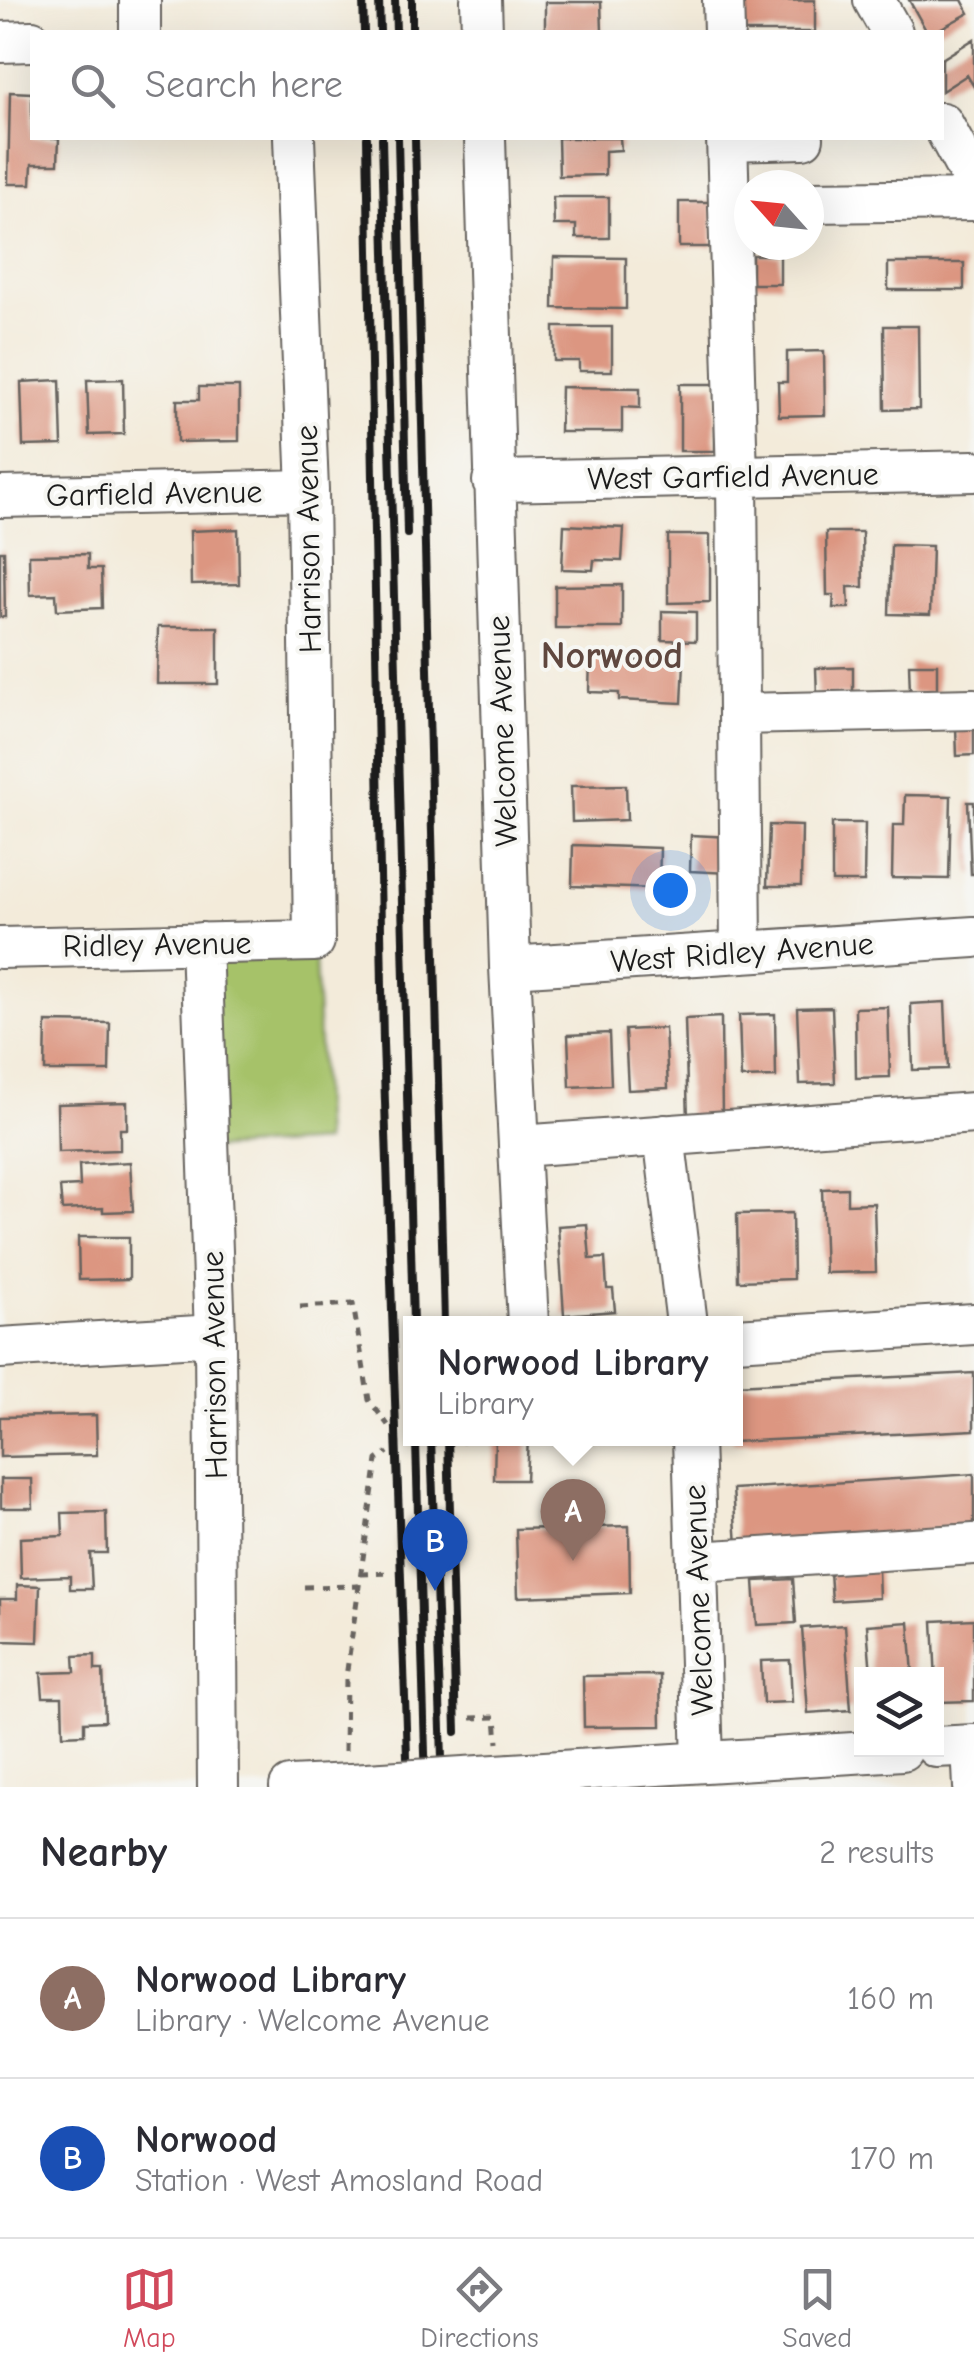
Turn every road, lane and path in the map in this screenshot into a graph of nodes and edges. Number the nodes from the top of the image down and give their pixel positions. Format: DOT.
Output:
graph roads {
  1 [pos="140,0"];
  2 [pos="481,0"];
  3 [pos="724,0"];
  4 [pos="140,30"];
  5 [pos="482,30"];
  6 [pos="724,30"];
  7 [pos="30,41"];
  8 [pos="0,42"];
  9 [pos="944,132"];
  10 [pos="294,140"];
  11 [pos="484,140"];
  12 [pos="727,140"];
  13 [pos="734,176"];
  14 [pos="974,182"];
  15 [pos="974,200"];
  16 [pos="824,202"];
  17 [pos="739,260"];
  18 [pos="974,471"];
  19 [pos="738,476"];
  20 [pos="493,482"];
  21 [pos="308,490"];
  22 [pos="0,497"];
  23 [pos="974,709"];
  24 [pos="740,714"];
  25 [pos="974,938"];
  26 [pos="314,940"];
  27 [pos="201,942"];
  28 [pos="0,948"];
  29 [pos="741,952"];
  30 [pos="510,967"];
  31 [pos="974,1113"];
  32 [pos="664,1135"];
  33 [pos="520,1146"];
  34 [pos="300,1307"];
  35 [pos="528,1316"];
  36 [pos="687,1316"];
  37 [pos="974,1324"];
  38 [pos="214,1335"];
  39 [pos="743,1339"];
  40 [pos="0,1348"];
  41 [pos="388,1425"];
  42 [pos="693,1446"];
  43 [pos="388,1452"];
  44 [pos="974,1544"];
  45 [pos="697,1562"];
  46 [pos="392,1573"];
  47 [pos="361,1574"];
  48 [pos="360,1586"];
  49 [pos="304,1588"];
  50 [pos="470,1718"];
  51 [pos="961,1746"];
  52 [pos="854,1753"];
  53 [pos="703,1762"];
  54 [pos="506,1774"];
  55 [pos="348,1784"];
  56 [pos="218,1787"];
  57 [pos="290,1787"];
  58 [pos="974,1787"];
  1 -- 4 [label="street"];
  2 -- 5 [label="street"];
  3 -- 6 [label="street"];
  7 -- 8 [label="street"];
  9 -- 14 [label="street"];
  10 -- 21 [label="street, Harrison Avenue"];
  11 -- 20 [label="street, Welcome Avenue"];
  12 -- 13 [label="street"];
  15 -- 16 [label="street"];
  17 -- 19 [label="street"];
  18 -- 19 [label="street, West Garfield Avenue"];
  19 -- 20 [label="street, West Garfield Avenue"];
  19 -- 24 [label="street"];
  20 -- 30 [label="street, Welcome Avenue"];
  21 -- 22 [label="street, Garfield Avenue"];
  21 -- 26 [label="street, Harrison Avenue"];
  23 -- 24 [label="street"];
  24 -- 29 [label="street"];
  25 -- 29 [label="street, West Ridley Avenue"];
  26 -- 27 [label="street, Ridley Avenue"];
  27 -- 28 [label="street, Ridley Avenue"];
  27 -- 38 [label="street, Harrison Avenue"];
  29 -- 30 [label="street, West Ridley Avenue"];
  30 -- 33 [label="street, Welcome Avenue"];
  31 -- 32 [label="street"];
  32 -- 33 [label="street"];
  32 -- 36 [label="street"];
  33 -- 35 [label="street, Welcome Avenue"];
  34 -- 41 [label="path"];
  37 -- 39 [label="street"];
  38 -- 40 [label="street"];
  38 -- 56 [label="street, Harrison Avenue"];
  42 -- 45 [label="street, Welcome Avenue"];
  43 -- 47 [label="path"];
  44 -- 45 [label="street"];
  45 -- 53 [label="street, Welcome Avenue"];
  46 -- 47 [label="path"];
  47 -- 48 [label="path"];
  48 -- 49 [label="path"];
  48 -- 55 [label="path"];
  50 -- 54 [label="path"];
  51 -- 58 [label="street"];
  52 -- 53 [label="street"];
  53 -- 54 [label="street"];
  54 -- 55 [label="street, bridge"];
  55 -- 57 [label="street"];
}
